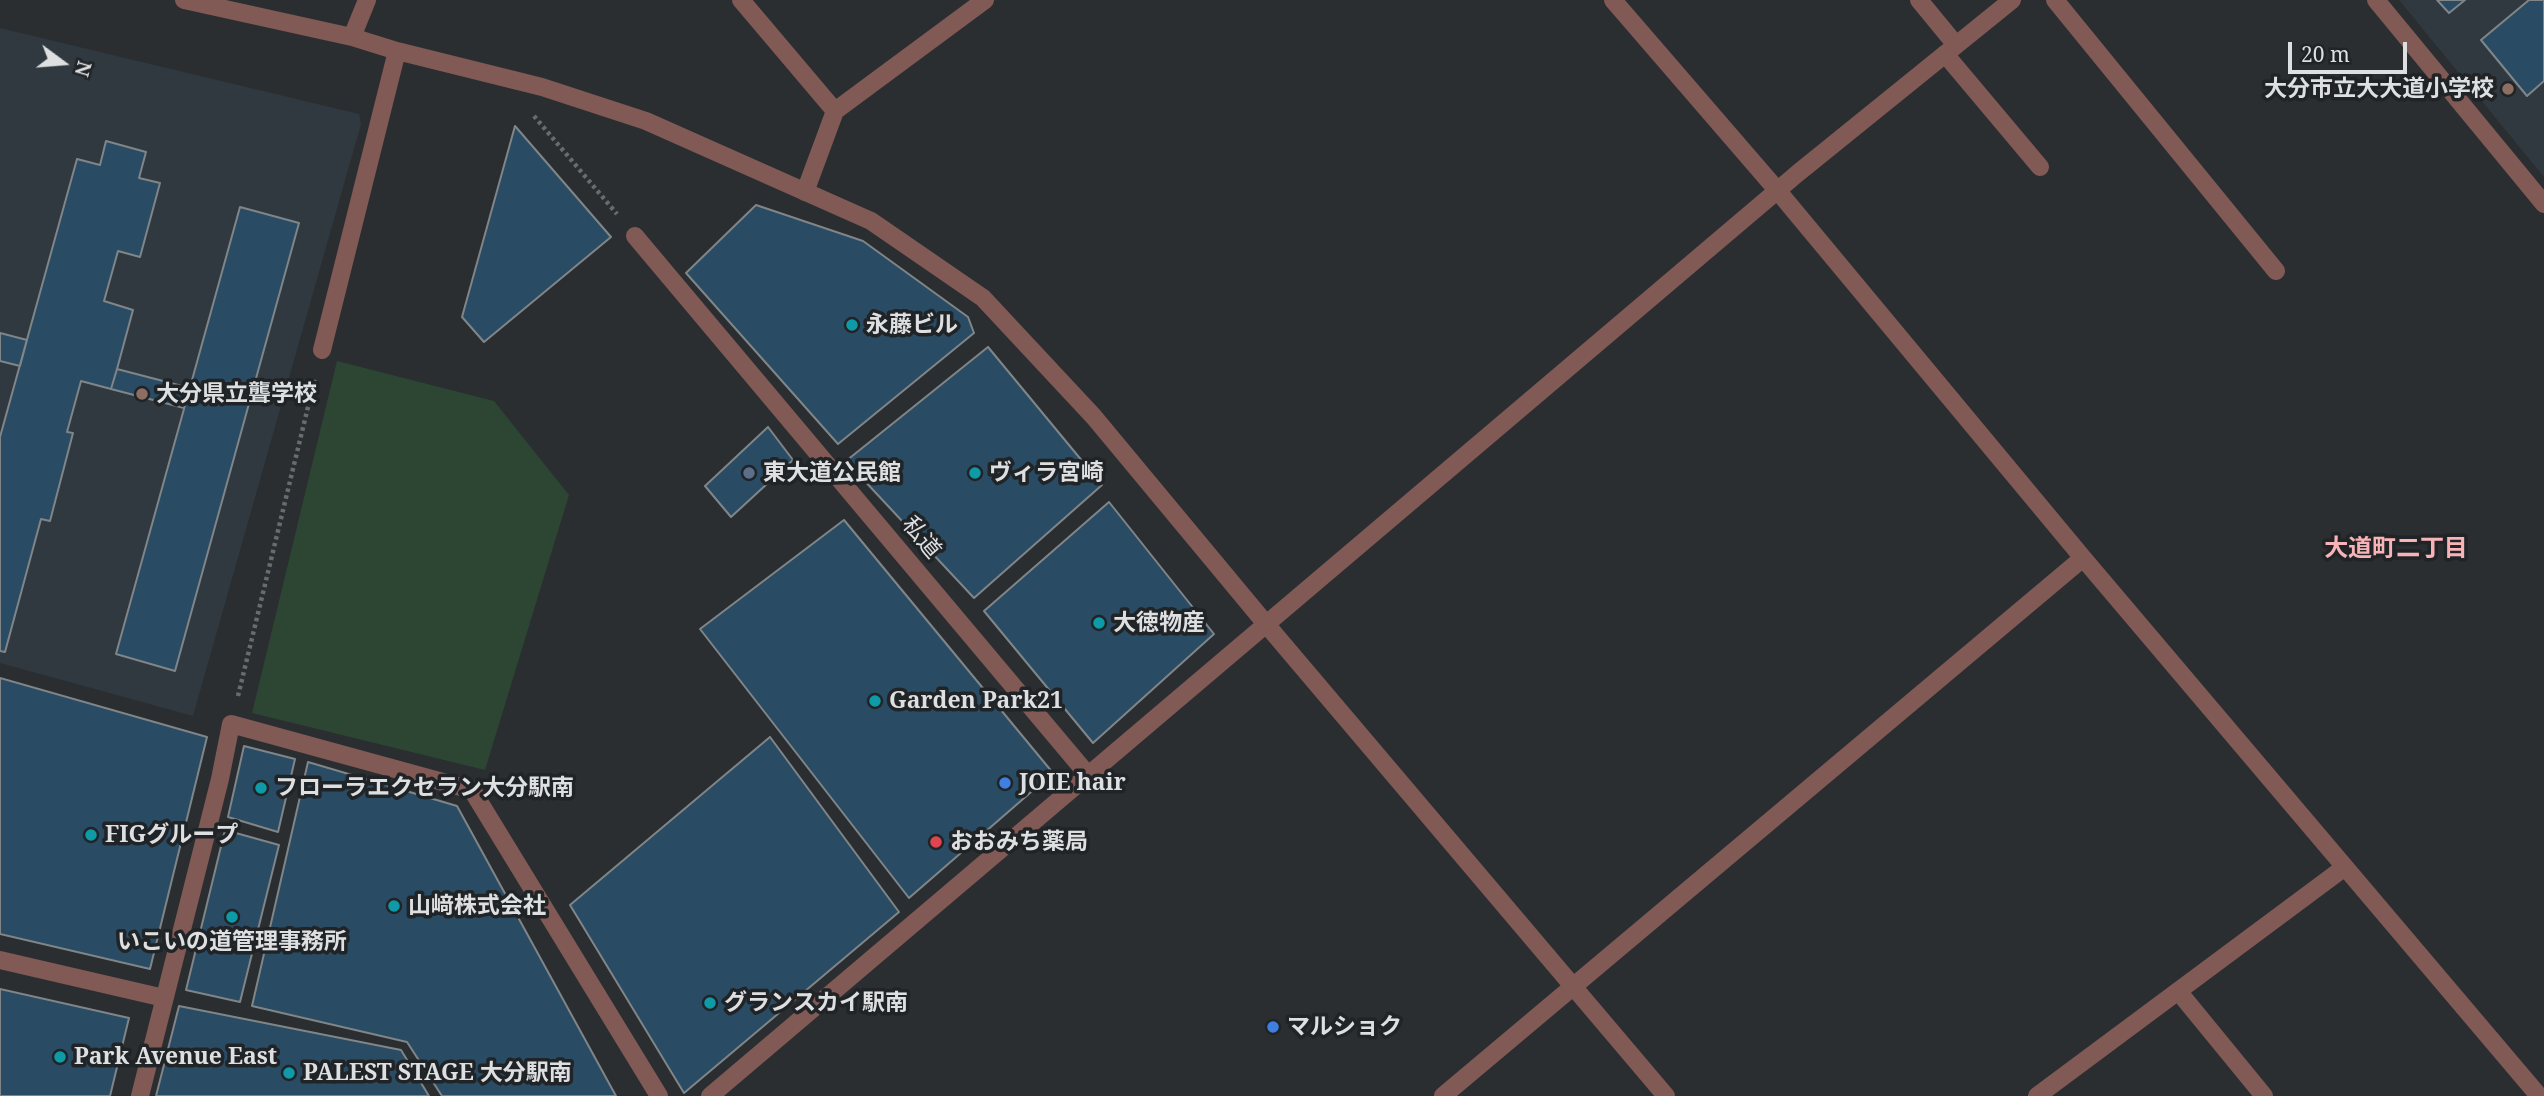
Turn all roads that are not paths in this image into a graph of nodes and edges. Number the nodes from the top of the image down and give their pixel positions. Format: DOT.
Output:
graph roads {
  1 [pos="184,0"];
  2 [pos="367,0"];
  3 [pos="741,0"];
  4 [pos="985,0"];
  5 [pos="1613,0"];
  6 [pos="1919,0"];
  7 [pos="2012,0"];
  8 [pos="2055,0"];
  9 [pos="2376,0"];
  10 [pos="352,37"];
  11 [pos="1950,50"];
  12 [pos="397,51"];
  13 [pos="835,111"];
  14 [pos="2040,167"];
  15 [pos="1777,190"];
  16 [pos="805,192"];
  17 [pos="2544,204"];
  18 [pos="635,236"];
  19 [pos="2276,271"];
  20 [pos="322,350"];
  21 [pos="2083,558"];
  22 [pos="1266,624"];
  23 [pos="1088,775"];
  24 [pos="2345,867"];
  25 [pos="0,960"];
  26 [pos="1574,988"];
  27 [pos="2178,991"];
  28 [pos="164,998"];
  29 [pos="139,1096"];
  30 [pos="659,1096"];
  31 [pos="710,1096"];
  32 [pos="1443,1096"];
  33 [pos="1666,1096"];
  34 [pos="2037,1096"];
  35 [pos="2264,1096"];
  36 [pos="2539,1096"];
  1 -- 10 [label="street"];
  2 -- 10 [label="street"];
  3 -- 13 [label="street"];
  4 -- 13 [label="street"];
  5 -- 15 [label="street"];
  6 -- 11 [label="street"];
  7 -- 11 [label="street"];
  8 -- 19 [label="street"];
  9 -- 17 [label="street"];
  10 -- 12 [label="street"];
  11 -- 14 [label="street"];
  11 -- 15 [label="street"];
  12 -- 16 [label="street"];
  12 -- 20 [label="street"];
  13 -- 16 [label="street"];
  15 -- 21 [label="street"];
  15 -- 22 [label="street"];
  16 -- 22 [label="street"];
  18 -- 23 [label="street, 私道"];
  21 -- 24 [label="street"];
  21 -- 26 [label="street"];
  22 -- 23 [label="street"];
  22 -- 26 [label="street"];
  23 -- 31 [label="street"];
  24 -- 27 [label="street"];
  24 -- 36 [label="street"];
  25 -- 28 [label="street"];
  26 -- 32 [label="street"];
  26 -- 33 [label="street"];
  27 -- 34 [label="street"];
  27 -- 35 [label="street"];
  28 -- 29 [label="street"];
  28 -- 30 [label="street"];
}
